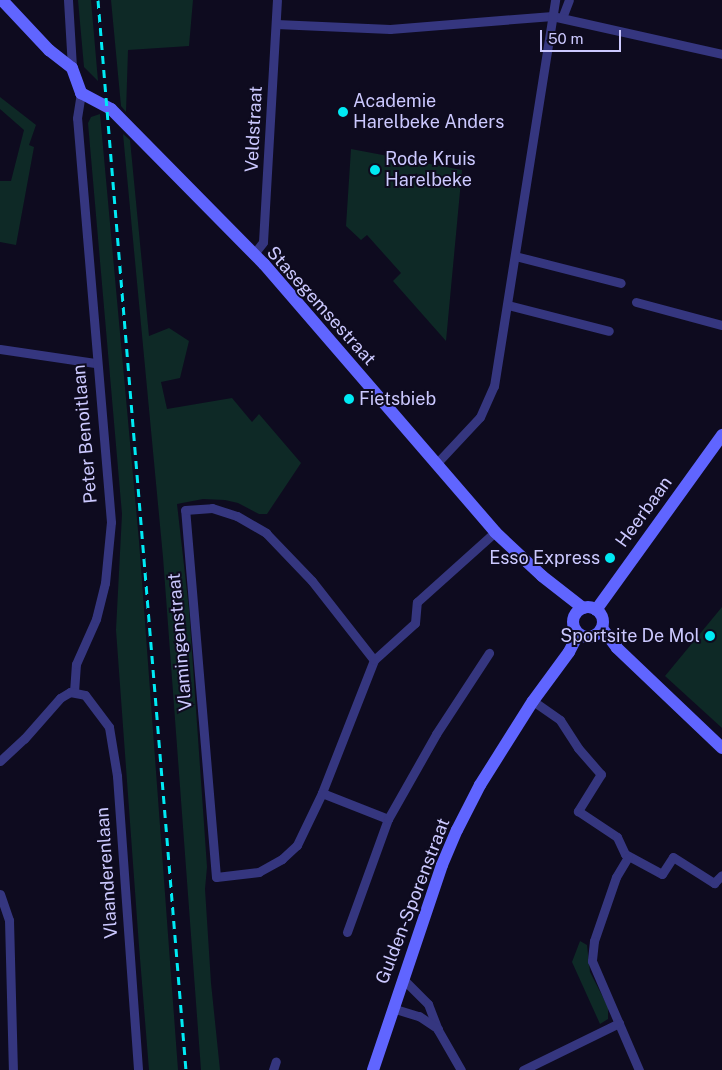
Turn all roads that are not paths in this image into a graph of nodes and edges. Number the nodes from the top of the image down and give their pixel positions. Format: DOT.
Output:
graph roads {
  1 [pos="2,0"];
  2 [pos="68,0"];
  3 [pos="277,0"];
  4 [pos="555,0"];
  5 [pos="569,0"];
  6 [pos="552,16"];
  7 [pos="562,18"];
  8 [pos="276,24"];
  9 [pos="722,54"];
  10 [pos="72,68"];
  11 [pos="82,93"];
  12 [pos="253,255"];
  13 [pos="515,256"];
  14 [pos="621,282"];
  15 [pos="636,302"];
  16 [pos="508,305"];
  17 [pos="722,325"];
  18 [pos="609,331"];
  19 [pos="0,349"];
  20 [pos="95,363"];
  21 [pos="722,435"];
  22 [pos="436,464"];
  23 [pos="495,532"];
  24 [pos="596,610"];
  25 [pos="579,611"];
  26 [pos="591,634"];
  27 [pos="489,653"];
  28 [pos="374,660"];
  29 [pos="74,692"];
  30 [pos="533,701"];
  31 [pos="722,748"];
  32 [pos="0,761"];
  33 [pos="322,793"];
  34 [pos="388,819"];
  35 [pos="628,857"];
  36 [pos="722,875"];
  37 [pos="0,894"];
  38 [pos="347,932"];
  39 [pos="402,978"];
  40 [pos="392,1008"];
  41 [pos="619,1023"];
  42 [pos="438,1030"];
  43 [pos="13,1070"];
  44 [pos="138,1070"];
  45 [pos="373,1070"];
  46 [pos="461,1070"];
  47 [pos="523,1070"];
  48 [pos="639,1070"];
  1 -- 10 [label="street"];
  2 -- 10 [label="street"];
  3 -- 8 [label="street, Veldstraat"];
  4 -- 6 [label="street"];
  5 -- 7 [label="street"];
  6 -- 7 [label="street"];
  6 -- 8 [label="street"];
  6 -- 13 [label="street"];
  7 -- 9 [label="street"];
  8 -- 12 [label="street, Veldstraat"];
  10 -- 11 [label="street"];
  11 -- 12 [label="street, Stasegemsestraat"];
  11 -- 20 [label="street, Peter Benoitlaan"];
  12 -- 22 [label="street, Stasegemsestraat"];
  13 -- 14 [label="street"];
  13 -- 16 [label="street"];
  15 -- 17 [label="street"];
  16 -- 18 [label="street"];
  16 -- 22 [label="street"];
  19 -- 20 [label="street"];
  20 -- 29 [label="street, Peter Benoitlaan"];
  21 -- 24 [label="street, Heerbaan"];
  22 -- 23 [label="street, Stasegemsestraat"];
  23 -- 25 [label="street, Stasegemsestraat"];
  23 -- 28 [label="street, Vlamingenstraat"];
  24 -- 25 [label="street"];
  24 -- 26 [label="street"];
  25 -- 26 [label="street"];
  26 -- 30 [label="street, Gulden-Sporenstraat"];
  26 -- 31 [label="street"];
  27 -- 34 [label="street"];
  28 -- 33 [label="street, Vlamingenstraat"];
  28 -- 33 [label="street, Vlamingenstraat"];
  29 -- 32 [label="street"];
  29 -- 44 [label="street, Vlaanderenlaan"];
  30 -- 35 [label="street"];
  30 -- 39 [label="street, Gulden-Sporenstraat"];
  33 -- 34 [label="street"];
  34 -- 38 [label="street"];
  35 -- 36 [label="street"];
  35 -- 41 [label="street"];
  37 -- 43 [label="street"];
  39 -- 40 [label="street, Gulden-Sporenstraat"];
  39 -- 42 [label="street"];
  40 -- 42 [label="street"];
  40 -- 45 [label="street, Gulden-Sporenstraat"];
  41 -- 47 [label="street"];
  41 -- 48 [label="street"];
  42 -- 46 [label="street"];
}
